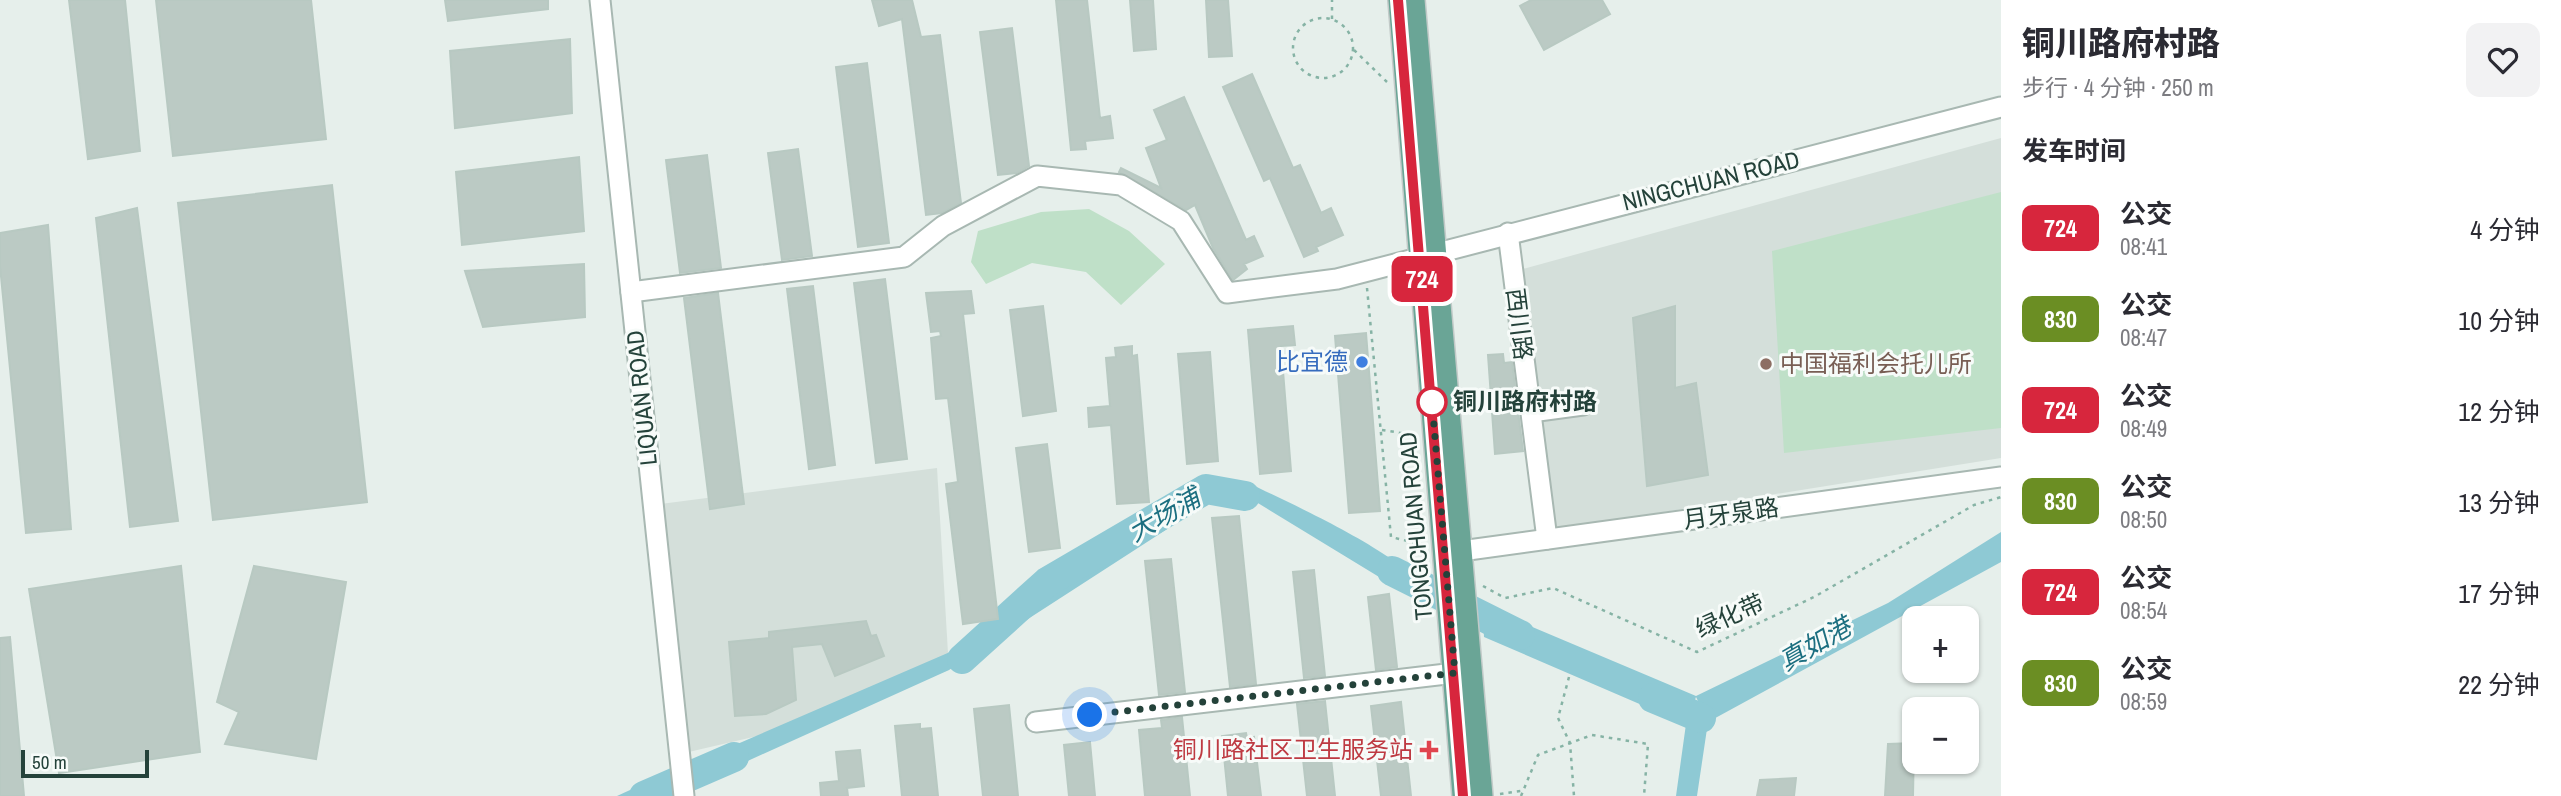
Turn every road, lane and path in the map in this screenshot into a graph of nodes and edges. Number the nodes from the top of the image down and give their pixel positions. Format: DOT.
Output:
graph roads {
  1 [pos="600,0"];
  2 [pos="1332,0"];
  3 [pos="1399,0"];
  4 [pos="1414,0"];
  5 [pos="1332,19"];
  6 [pos="1353,50"];
  7 [pos="1407,101"];
  8 [pos="2001,107"];
  9 [pos="1508,233"];
  10 [pos="1428,253"];
  11 [pos="1366,273"];
  12 [pos="631,292"];
  13 [pos="1583,405"];
  14 [pos="1531,412"];
  15 [pos="1382,430"];
  16 [pos="1435,438"];
  17 [pos="2001,477"];
  18 [pos="2001,497"];
  19 [pos="1547,539"];
  20 [pos="1453,551"];
  21 [pos="1458,580"];
  22 [pos="1459,621"];
  23 [pos="1455,673"];
  24 [pos="1569,677"];
  25 [pos="1036,722"];
  26 [pos="1570,743"];
  27 [pos="1521,791"];
  28 [pos="684,796"];
  29 [pos="1463,796"];
  30 [pos="1482,796"];
  31 [pos="1491,796"];
  32 [pos="1521,796"];
  33 [pos="1574,796"];
  34 [pos="1644,796"];
  1 -- 12 [label="street, LIQUAN ROAD"];
  2 -- 5 [label="path"];
  3 -- 7 [label="main road, TONGCHUAN ROAD"];
  4 -- 10 [label="main road, TONGCHUAN ROAD"];
  5 -- 6 [label="path"];
  5 -- 6 [label="path"];
  6 -- 7 [label="path"];
  7 -- 10 [label="main road, TONGCHUAN ROAD"];
  8 -- 9 [label="street, NINGCHUAN ROAD"];
  9 -- 10 [label="street, NINGCHUAN ROAD"];
  9 -- 14 [label="street, 西川路"];
  10 -- 11 [label="street, NINGCHUAN ROAD"];
  10 -- 16 [label="main road, TONGCHUAN ROAD"];
  10 -- 20 [label="main road, TONGCHUAN ROAD"];
  11 -- 12 [label="street, NINGCHUAN ROAD"];
  11 -- 15 [label="path"];
  12 -- 28 [label="street, LIQUAN ROAD"];
  13 -- 14 [label="street"];
  14 -- 19 [label="street, 西川路"];
  15 -- 16 [label="path"];
  15 -- 20 [label="path"];
  16 -- 20 [label="main road, TONGCHUAN ROAD"];
  17 -- 19 [label="street, 月牙泉路"];
  18 -- 21 [label="path, 绿化带"];
  19 -- 20 [label="street, 月牙泉路"];
  20 -- 21 [label="main road, TONGCHUAN ROAD"];
  21 -- 22 [label="main road, TONGCHUAN ROAD"];
  22 -- 23 [label="main road, TONGCHUAN ROAD"];
  22 -- 30 [label="main road, TONGCHUAN ROAD"];
  23 -- 25 [label="street"];
  23 -- 29 [label="main road, TONGCHUAN ROAD"];
  24 -- 26 [label="path"];
  26 -- 27 [label="path"];
  26 -- 33 [label="path"];
  26 -- 34 [label="path"];
  27 -- 31 [label="path"];
  27 -- 32 [label="path"];
}
